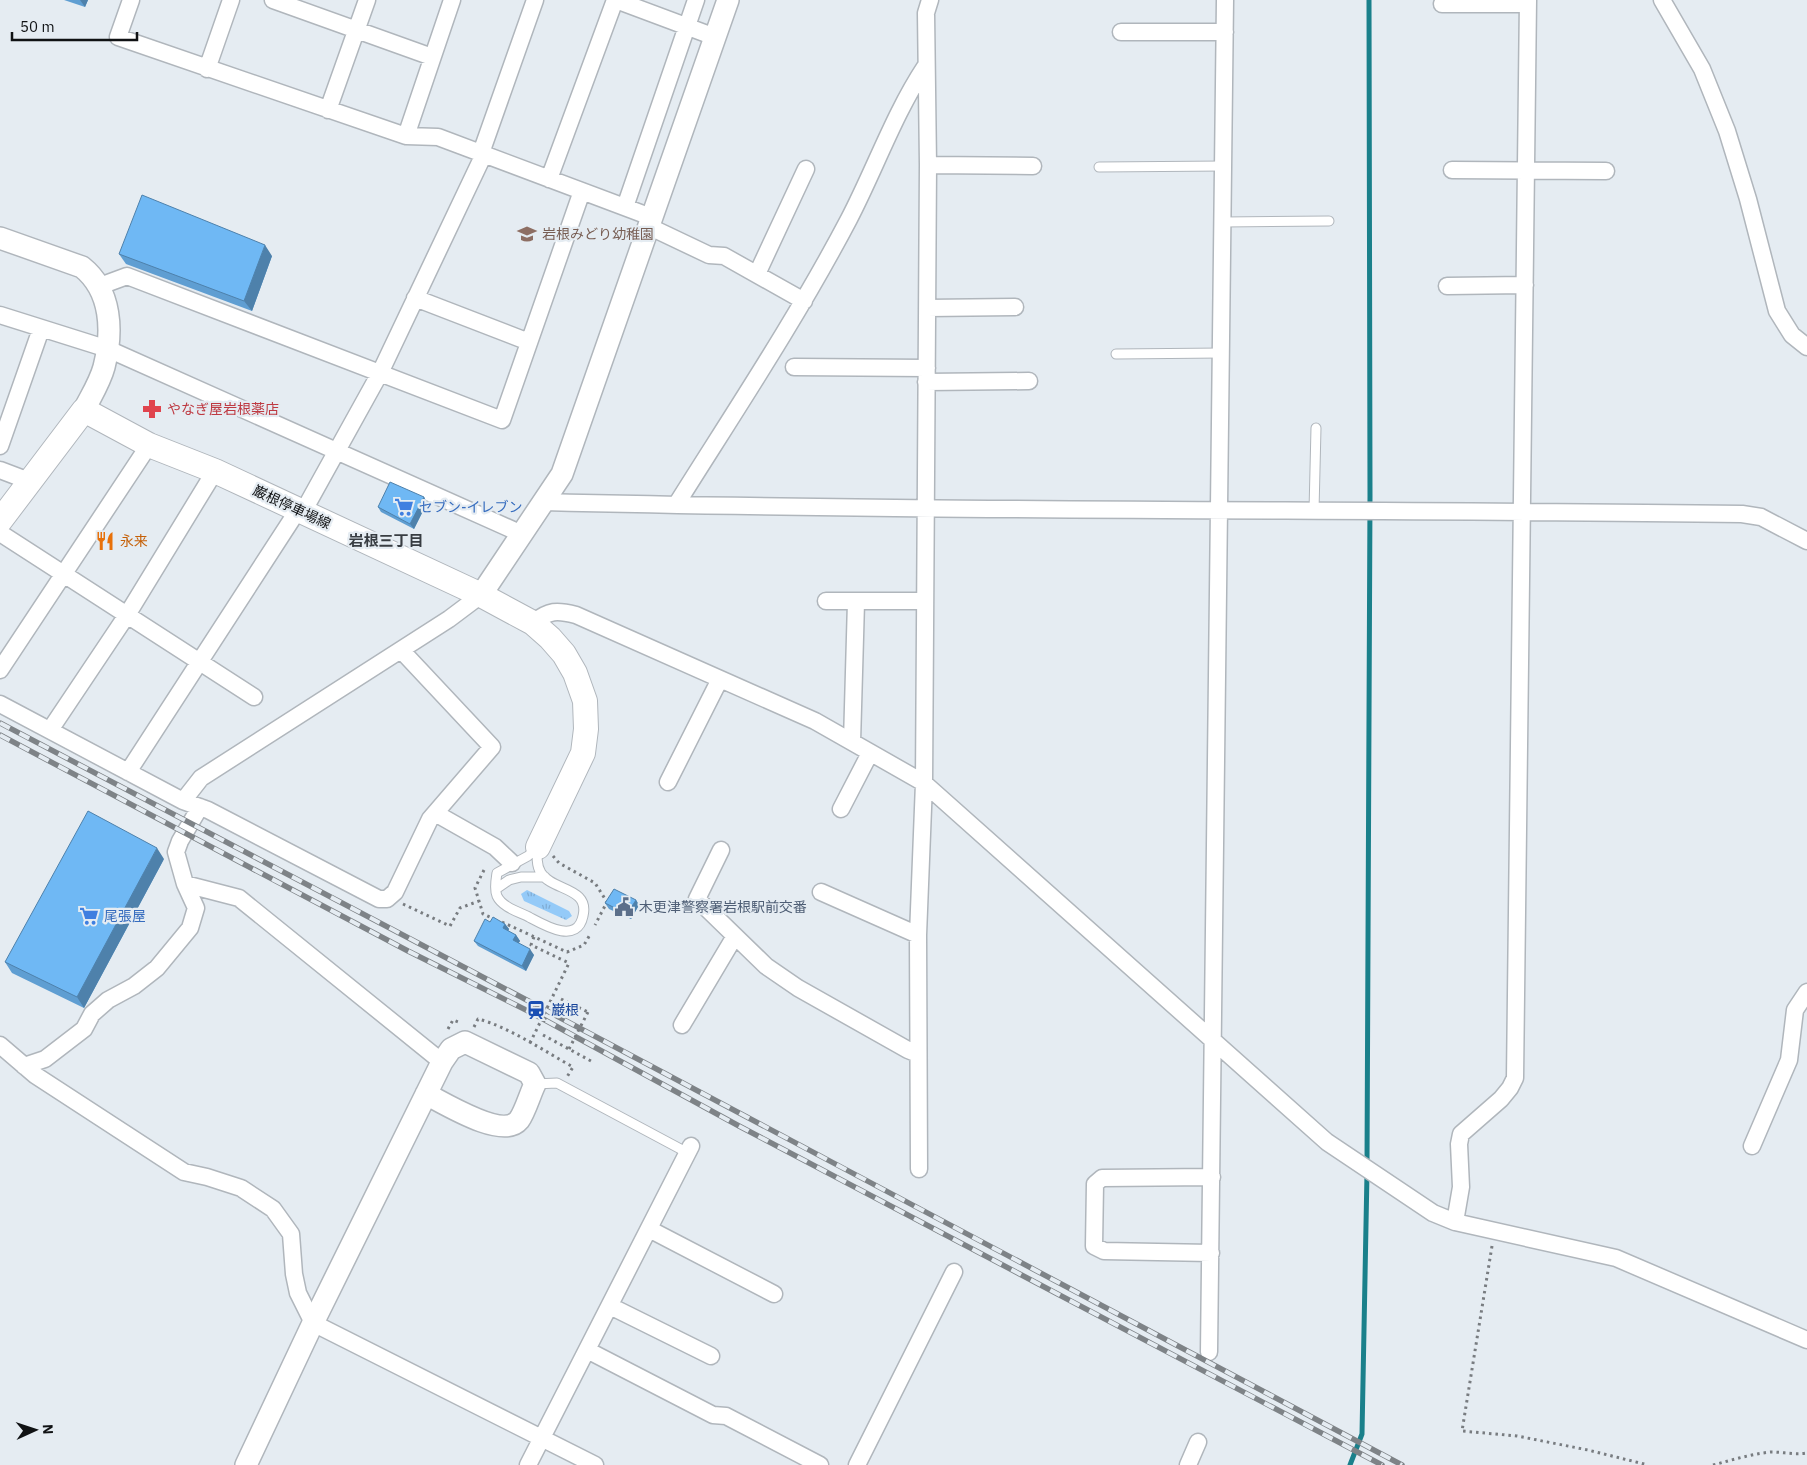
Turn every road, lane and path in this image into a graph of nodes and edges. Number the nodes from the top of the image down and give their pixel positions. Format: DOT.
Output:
graph roads {
  1 [pos="131,0"];
  2 [pos="231,0"];
  3 [pos="367,0"];
  4 [pos="452,0"];
  5 [pos="535,0"];
  6 [pos="615,0"];
  7 [pos="696,0"];
  8 [pos="728,0"];
  9 [pos="930,0"];
  10 [pos="1225,0"];
  11 [pos="1662,0"];
  12 [pos="277,1"];
  13 [pos="1528,2"];
  14 [pos="1442,4"];
  15 [pos="316,7"];
  16 [pos="687,26"];
  17 [pos="356,30"];
  18 [pos="1121,32"];
  19 [pos="1225,32"];
  20 [pos="715,37"];
  21 [pos="432,57"];
  22 [pos="926,67"];
  23 [pos="207,69"];
  24 [pos="328,110"];
  25 [pos="406,136"];
  26 [pos="482,154"];
  27 [pos="928,165"];
  28 [pos="1033,166"];
  29 [pos="1224,166"];
  30 [pos="1099,167"];
  31 [pos="806,169"];
  32 [pos="1452,170"];
  33 [pos="1526,170"];
  34 [pos="1606,171"];
  35 [pos="549,179"];
  36 [pos="582,191"];
  37 [pos="624,207"];
  38 [pos="1329,220"];
  39 [pos="650,222"];
  40 [pos="1224,222"];
  41 [pos="0,238"];
  42 [pos="757,274"];
  43 [pos="1525,285"];
  44 [pos="100,286"];
  45 [pos="1447,286"];
  46 [pos="415,298"];
  47 [pos="804,301"];
  48 [pos="1015,307"];
  49 [pos="927,308"];
  50 [pos="0,315"];
  51 [pos="42,329"];
  52 [pos="529,342"];
  53 [pos="1807,347"];
  54 [pos="108,349"];
  55 [pos="1222,353"];
  56 [pos="1116,354"];
  57 [pos="794,367"];
  58 [pos="380,373"];
  59 [pos="926,375"];
  60 [pos="1029,381"];
  61 [pos="84,410"];
  62 [pos="1316,428"];
  63 [pos="149,445"];
  64 [pos="0,446"];
  65 [pos="336,452"];
  66 [pos="0,470"];
  67 [pos="215,471"];
  68 [pos="29,481"];
  69 [pos="544,502"];
  70 [pos="676,506"];
  71 [pos="925,508"];
  72 [pos="300,511"];
  73 [pos="1218,511"];
  74 [pos="1314,511"];
  75 [pos="1523,512"];
  76 [pos="0,521"];
  77 [pos="0,533"];
  78 [pos="522,534"];
  79 [pos="1807,541"];
  80 [pos="64,574"];
  81 [pos="481,595"];
  82 [pos="925,601"];
  83 [pos="826,602"];
  84 [pos="856,602"];
  85 [pos="126,614"];
  86 [pos="533,623"];
  87 [pos="401,650"];
  88 [pos="199,662"];
  89 [pos="0,670"];
  90 [pos="720,679"];
  91 [pos="254,697"];
  92 [pos="0,704"];
  93 [pos="50,730"];
  94 [pos="852,742"];
  95 [pos="870,753"];
  96 [pos="128,772"];
  97 [pos="668,782"];
  98 [pos="924,782"];
  99 [pos="183,801"];
  100 [pos="200,807"];
  101 [pos="841,809"];
  102 [pos="435,813"];
  103 [pos="538,847"];
  104 [pos="720,850"];
  105 [pos="512,864"];
  106 [pos="545,877"];
  107 [pos="185,884"];
  108 [pos="496,889"];
  109 [pos="820,892"];
  110 [pos="389,897"];
  111 [pos="479,901"];
  112 [pos="918,935"];
  113 [pos="735,936"];
  114 [pos="534,937"];
  115 [pos="1807,992"];
  116 [pos="561,998"];
  117 [pos="682,1025"];
  118 [pos="474,1028"];
  119 [pos="543,1035"];
  120 [pos="1214,1042"];
  121 [pos="530,1043"];
  122 [pos="0,1045"];
  123 [pos="570,1049"];
  124 [pos="918,1054"];
  125 [pos="591,1061"];
  126 [pos="442,1062"];
  127 [pos="24,1066"];
  128 [pos="567,1077"];
  129 [pos="535,1084"];
  130 [pos="426,1094"];
  131 [pos="1752,1146"];
  132 [pos="690,1149"];
  133 [pos="919,1169"];
  134 [pos="1212,1177"];
  135 [pos="1455,1222"];
  136 [pos="649,1229"];
  137 [pos="1495,1230"];
  138 [pos="1211,1253"];
  139 [pos="954,1272"];
  140 [pos="774,1294"];
  141 [pos="610,1306"];
  142 [pos="313,1323"];
  143 [pos="1807,1340"];
  144 [pos="587,1350"];
  145 [pos="1209,1352"];
  146 [pos="710,1356"];
  147 [pos="542,1438"];
  148 [pos="1198,1442"];
  149 [pos="1807,1454"];
  150 [pos="246,1465"];
  151 [pos="528,1465"];
  152 [pos="595,1465"];
  153 [pos="820,1465"];
  154 [pos="856,1465"];
  155 [pos="1188,1465"];
  156 [pos="1648,1465"];
  157 [pos="1713,1465"];
  1 -- 23 [label="street"];
  2 -- 23 [label="street"];
  3 -- 17 [label="street"];
  4 -- 21 [label="street"];
  5 -- 26 [label="street"];
  6 -- 16 [label="street"];
  6 -- 35 [label="street"];
  7 -- 16 [label="street"];
  8 -- 20 [label="street"];
  9 -- 22 [label="street"];
  10 -- 19 [label="street"];
  11 -- 53 [label="street"];
  12 -- 15 [label="street"];
  13 -- 14 [label="street"];
  13 -- 33 [label="street"];
  15 -- 17 [label="street"];
  16 -- 20 [label="street"];
  16 -- 37 [label="street"];
  17 -- 21 [label="street"];
  17 -- 24 [label="street"];
  18 -- 19 [label="street"];
  19 -- 29 [label="street"];
  20 -- 39 [label="street"];
  21 -- 25 [label="street"];
  22 -- 27 [label="street"];
  22 -- 47 [label="street"];
  23 -- 24 [label="street"];
  24 -- 25 [label="street"];
  25 -- 26 [label="street"];
  26 -- 35 [label="street"];
  26 -- 46 [label="street"];
  27 -- 28 [label="street"];
  27 -- 49 [label="street"];
  29 -- 30 [label="lane"];
  29 -- 40 [label="street"];
  31 -- 42 [label="street"];
  32 -- 33 [label="street"];
  33 -- 34 [label="street"];
  33 -- 43 [label="street"];
  35 -- 36 [label="street"];
  36 -- 37 [label="street"];
  36 -- 52 [label="street"];
  37 -- 39 [label="street"];
  38 -- 40 [label="lane"];
  39 -- 42 [label="street"];
  39 -- 69 [label="street"];
  40 -- 55 [label="street"];
  41 -- 44 [label="street"];
  42 -- 47 [label="street"];
  43 -- 45 [label="street"];
  43 -- 75 [label="street"];
  44 -- 54 [label="street"];
  44 -- 58 [label="street"];
  46 -- 52 [label="street"];
  46 -- 58 [label="street"];
  47 -- 70 [label="street"];
  48 -- 49 [label="street"];
  49 -- 59 [label="street"];
  50 -- 51 [label="street"];
  51 -- 54 [label="street"];
  51 -- 64 [label="street"];
  52 -- 58 [label="street"];
  54 -- 61 [label="street"];
  54 -- 65 [label="street"];
  55 -- 56 [label="lane"];
  55 -- 73 [label="street"];
  57 -- 59 [label="street"];
  58 -- 65 [label="street"];
  59 -- 60 [label="street"];
  59 -- 71 [label="street"];
  61 -- 63 [label="main road, 巌根停車場線"];
  61 -- 68 [label="main road"];
  62 -- 74 [label="lane"];
  63 -- 67 [label="main road, 巌根停車場線"];
  63 -- 80 [label="street"];
  65 -- 72 [label="street"];
  65 -- 78 [label="street"];
  66 -- 68 [label="street"];
  67 -- 72 [label="main road, 巌根停車場線"];
  67 -- 85 [label="street"];
  68 -- 76 [label="main road"];
  69 -- 70 [label="street"];
  69 -- 78 [label="street"];
  70 -- 71 [label="street"];
  71 -- 73 [label="street"];
  71 -- 82 [label="street"];
  72 -- 81 [label="main road, 巌根停車場線"];
  72 -- 88 [label="street"];
  73 -- 74 [label="street"];
  73 -- 120 [label="street"];
  74 -- 75 [label="street"];
  75 -- 79 [label="street"];
  75 -- 135 [label="street"];
  77 -- 80 [label="street"];
  78 -- 81 [label="street"];
  80 -- 85 [label="street"];
  80 -- 89 [label="street"];
  81 -- 86 [label="main road, 巌根停車場線"];
  81 -- 87 [label="street"];
  82 -- 84 [label="street"];
  82 -- 98 [label="street"];
  83 -- 84 [label="street"];
  84 -- 94 [label="street"];
  85 -- 88 [label="street"];
  85 -- 93 [label="street"];
  86 -- 90 [label="street"];
  86 -- 103 [label="main road, 巌根停車場線"];
  87 -- 99 [label="street"];
  87 -- 102 [label="street"];
  88 -- 91 [label="street"];
  88 -- 96 [label="street"];
  90 -- 94 [label="street"];
  90 -- 97 [label="street"];
  92 -- 93 [label="street"];
  93 -- 96 [label="street"];
  94 -- 95 [label="street"];
  95 -- 98 [label="street"];
  95 -- 101 [label="street"];
  96 -- 99 [label="street"];
  98 -- 112 [label="street"];
  98 -- 120 [label="street"];
  99 -- 100 [label="street"];
  100 -- 107 [label="street"];
  100 -- 110 [label="street"];
  102 -- 105 [label="street"];
  102 -- 110 [label="street"];
  103 -- 105 [label="lane"];
  103 -- 106 [label="lane"];
  104 -- 113 [label="street"];
  105 -- 108 [label="lane"];
  106 -- 108 [label="lane"];
  106 -- 108 [label="lane"];
  107 -- 126 [label="street"];
  107 -- 127 [label="street"];
  109 -- 112 [label="street"];
  110 -- 111 [label="path"];
  112 -- 124 [label="street"];
  113 -- 117 [label="street"];
  113 -- 124 [label="street"];
  114 -- 121 [label="path, bridge"];
  115 -- 131 [label="street"];
  116 -- 123 [label="path, bridge"];
  118 -- 121 [label="path"];
  119 -- 123 [label="path"];
  120 -- 134 [label="street"];
  120 -- 135 [label="street"];
  121 -- 128 [label="path"];
  122 -- 127 [label="street"];
  123 -- 125 [label="path"];
  124 -- 133 [label="street"];
  126 -- 129 [label="street"];
  126 -- 130 [label="street"];
  127 -- 142 [label="street"];
  129 -- 130 [label="street"];
  129 -- 132 [label="lane"];
  130 -- 142 [label="street"];
  132 -- 136 [label="street"];
  134 -- 138 [label="street"];
  134 -- 138 [label="street"];
  135 -- 137 [label="street"];
  136 -- 140 [label="street"];
  136 -- 141 [label="street"];
  137 -- 143 [label="street"];
  137 -- 156 [label="path"];
  138 -- 145 [label="street"];
  139 -- 154 [label="street"];
  141 -- 144 [label="street"];
  141 -- 146 [label="street"];
  142 -- 147 [label="street"];
  142 -- 150 [label="street"];
  144 -- 147 [label="street"];
  144 -- 153 [label="street"];
  147 -- 151 [label="street"];
  147 -- 152 [label="street"];
  148 -- 155 [label="street"];
  149 -- 157 [label="path"];
}
